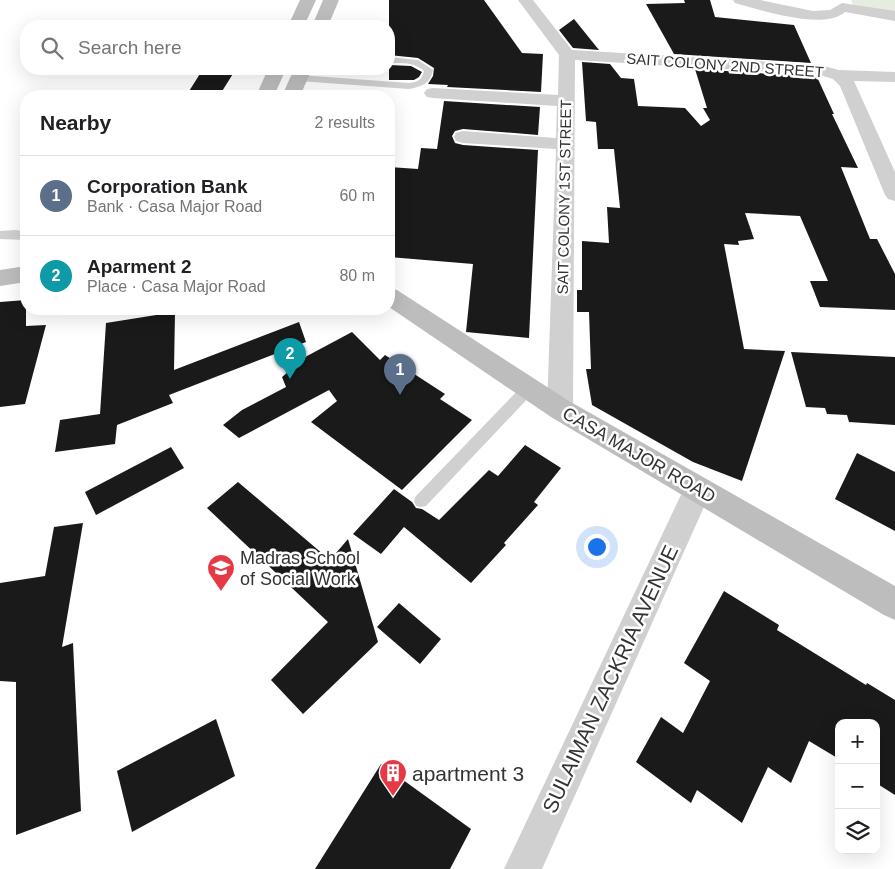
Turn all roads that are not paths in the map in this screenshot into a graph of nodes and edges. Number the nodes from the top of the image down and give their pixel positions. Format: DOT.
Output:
graph roads {
  1 [pos="308,0"];
  2 [pos="331,0"];
  3 [pos="525,0"];
  4 [pos="740,0"];
  5 [pos="841,3"];
  6 [pos="783,6"];
  7 [pos="895,16"];
  8 [pos="299,20"];
  9 [pos="323,20"];
  10 [pos="567,55"];
  11 [pos="395,60"];
  12 [pos="274,75"];
  13 [pos="301,75"];
  14 [pos="310,75"];
  15 [pos="840,75"];
  16 [pos="895,77"];
  17 [pos="268,90"];
  18 [pos="294,90"];
  19 [pos="432,94"];
  20 [pos="565,101"];
  21 [pos="463,137"];
  22 [pos="565,144"];
  23 [pos="895,195"];
  24 [pos="0,235"];
  25 [pos="20,235"];
  26 [pos="20,259"];
  27 [pos="0,262"];
  28 [pos="20,275"];
  29 [pos="0,278"];
  30 [pos="395,300"];
  31 [pos="528,388"];
  32 [pos="560,408"];
  33 [pos="698,489"];
  34 [pos="421,501"];
  35 [pos="895,604"];
  36 [pos="523,869"];
  1 -- 8 [label="main road"];
  2 -- 9 [label="main road"];
  3 -- 10 [label="street"];
  4 -- 6 [label="street"];
  5 -- 6 [label="street"];
  5 -- 7 [label="street"];
  10 -- 15 [label="street, SAIT COLONY 2ND STREET"];
  10 -- 20 [label="street, SAIT COLONY 1ST STREET"];
  11 -- 14 [label="lane"];
  12 -- 17 [label="main road"];
  13 -- 18 [label="main road"];
  15 -- 16 [label="street"];
  15 -- 23 [label="street, SAIT COLONY 2ND STREET"];
  19 -- 20 [label="street"];
  20 -- 22 [label="street, SAIT COLONY 1ST STREET"];
  21 -- 22 [label="street"];
  22 -- 32 [label="street, SAIT COLONY 1ST STREET"];
  24 -- 25 [label="lane"];
  26 -- 27 [label="main road"];
  28 -- 29 [label="main road"];
  30 -- 31 [label="main road, CASA MAJOR ROAD"];
  31 -- 32 [label="main road, CASA MAJOR ROAD"];
  31 -- 34 [label="lane"];
  32 -- 33 [label="main road, CASA MAJOR ROAD"];
  33 -- 35 [label="main road, CASA MAJOR ROAD"];
  33 -- 36 [label="street, SULAIMAN ZACKRIA AVENUE"];
}
